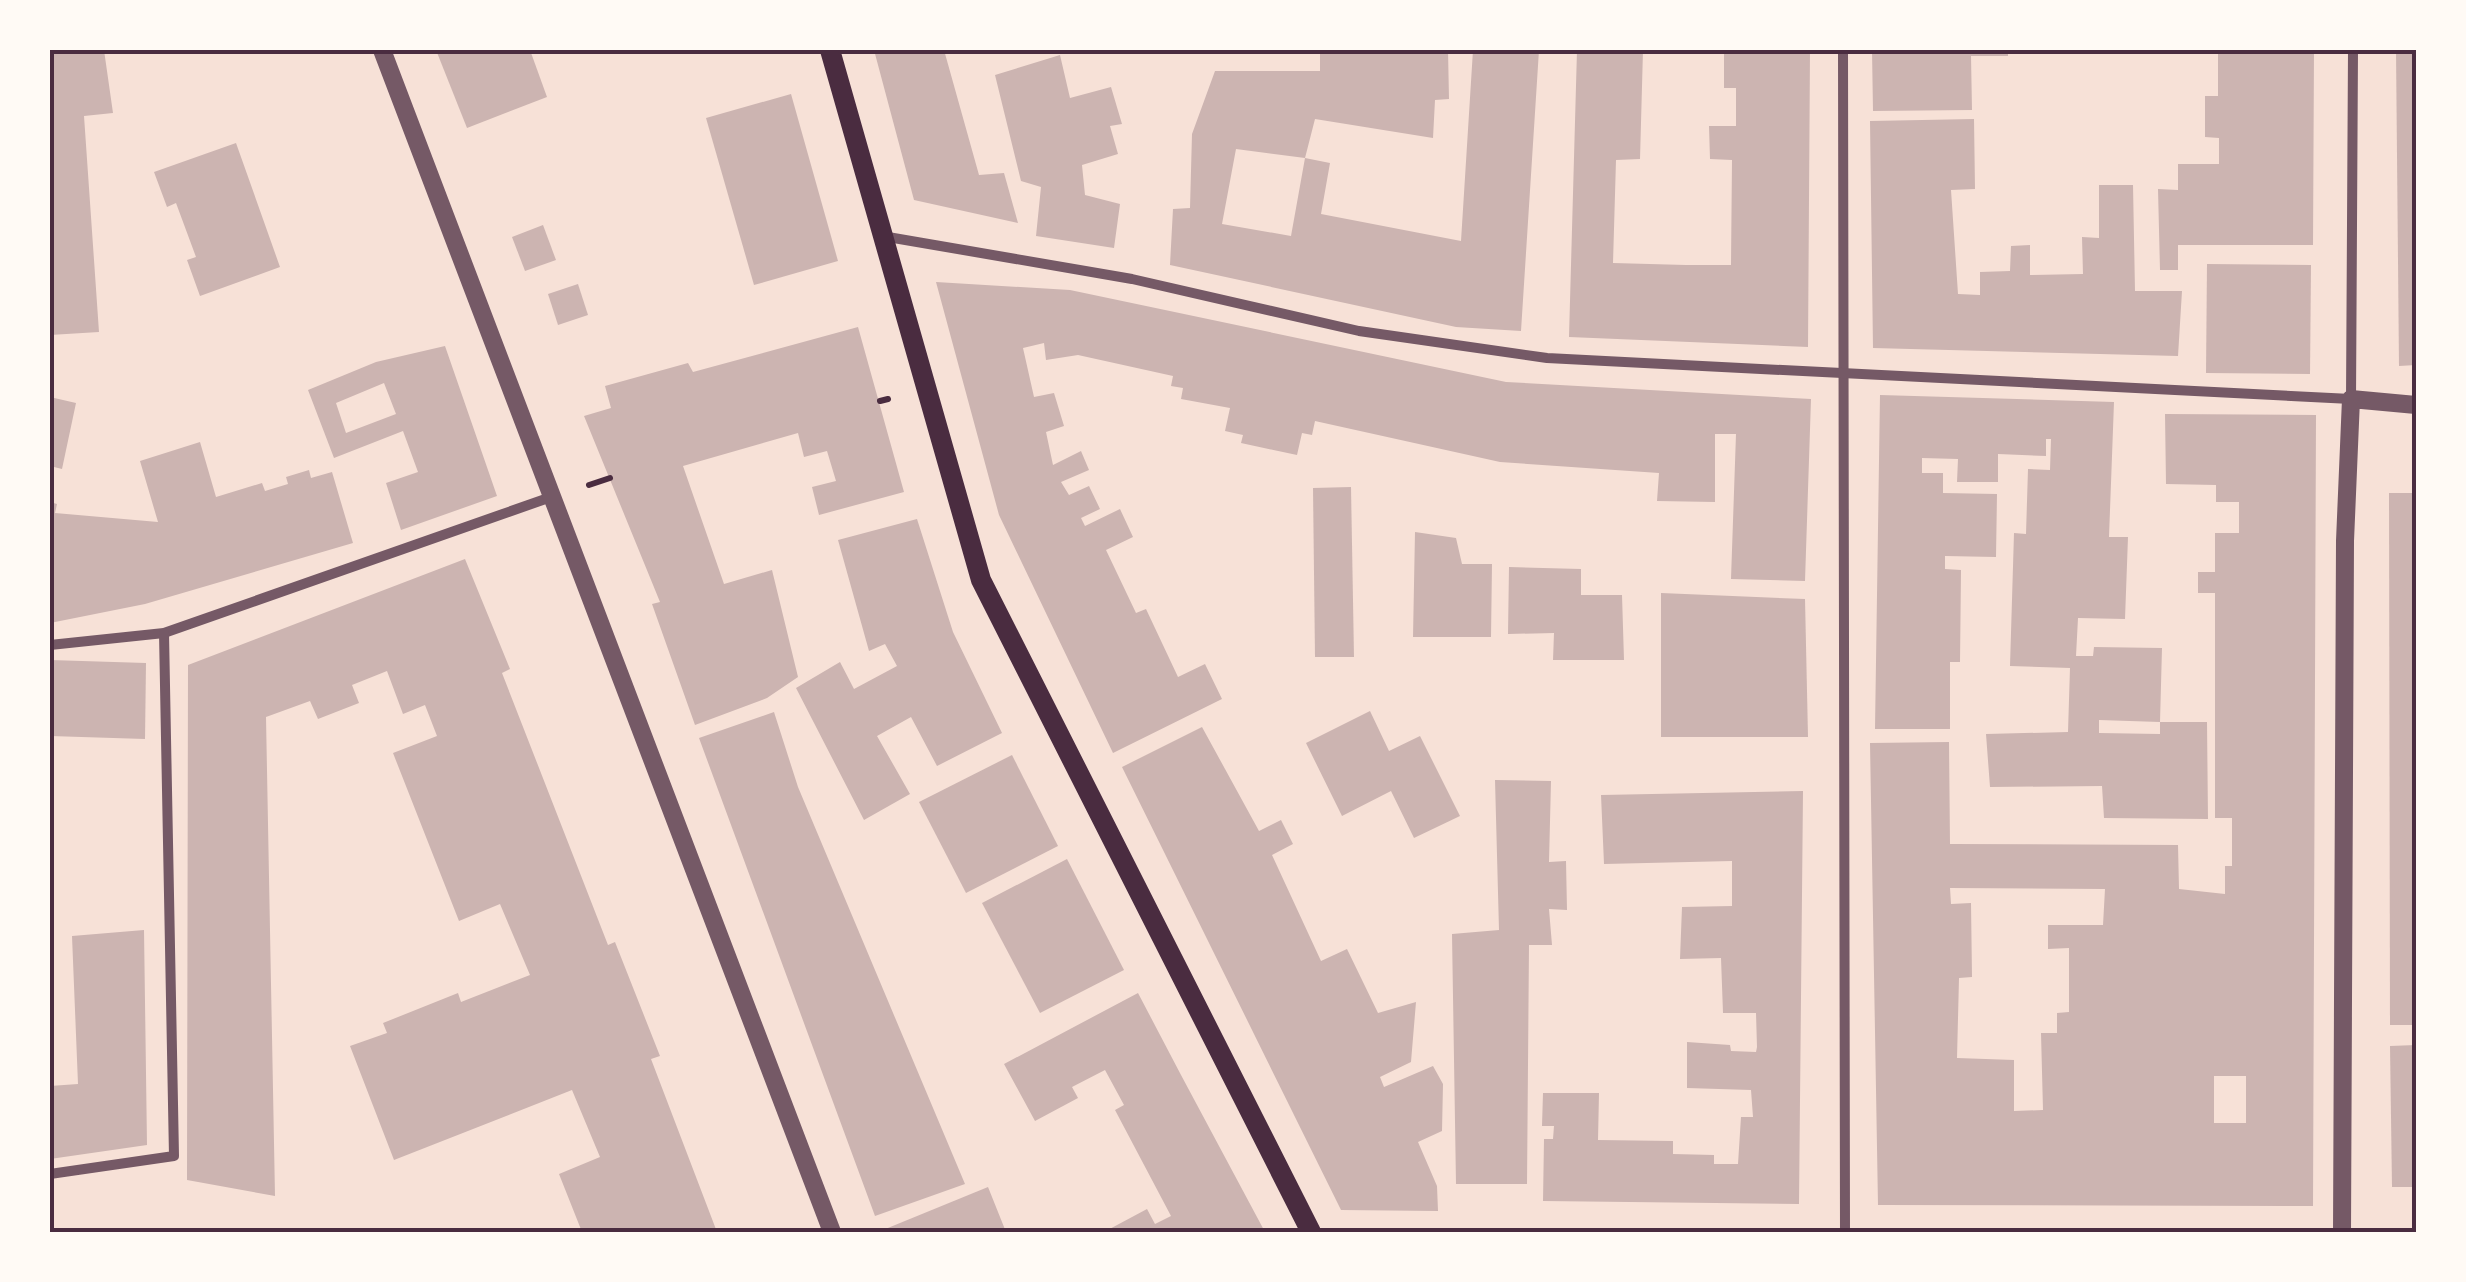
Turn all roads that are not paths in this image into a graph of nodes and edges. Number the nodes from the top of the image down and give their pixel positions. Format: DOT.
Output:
graph roads {
  1 [pos="382,50"];
  2 [pos="830,50"];
  3 [pos="1844,50"];
  4 [pos="2353,50"];
  5 [pos="881,236"];
  6 [pos="1843,376"];
  7 [pos="2350,399"];
  8 [pos="2416,405"];
  9 [pos="554,496"];
  10 [pos="164,633"];
  11 [pos="50,644"];
  12 [pos="50,1174"];
  13 [pos="832,1232"];
  14 [pos="1311,1232"];
  15 [pos="1845,1232"];
  16 [pos="2342,1232"];
  1 -- 9 [label="street"];
  2 -- 5 [label="main road"];
  3 -- 6 [label="street"];
  4 -- 7 [label="street"];
  5 -- 6 [label="street"];
  5 -- 14 [label="main road"];
  6 -- 7 [label="street"];
  6 -- 15 [label="street"];
  7 -- 8 [label="street"];
  7 -- 16 [label="street"];
  9 -- 10 [label="street"];
  9 -- 13 [label="street"];
  10 -- 11 [label="street"];
  10 -- 12 [label="street"];
}
